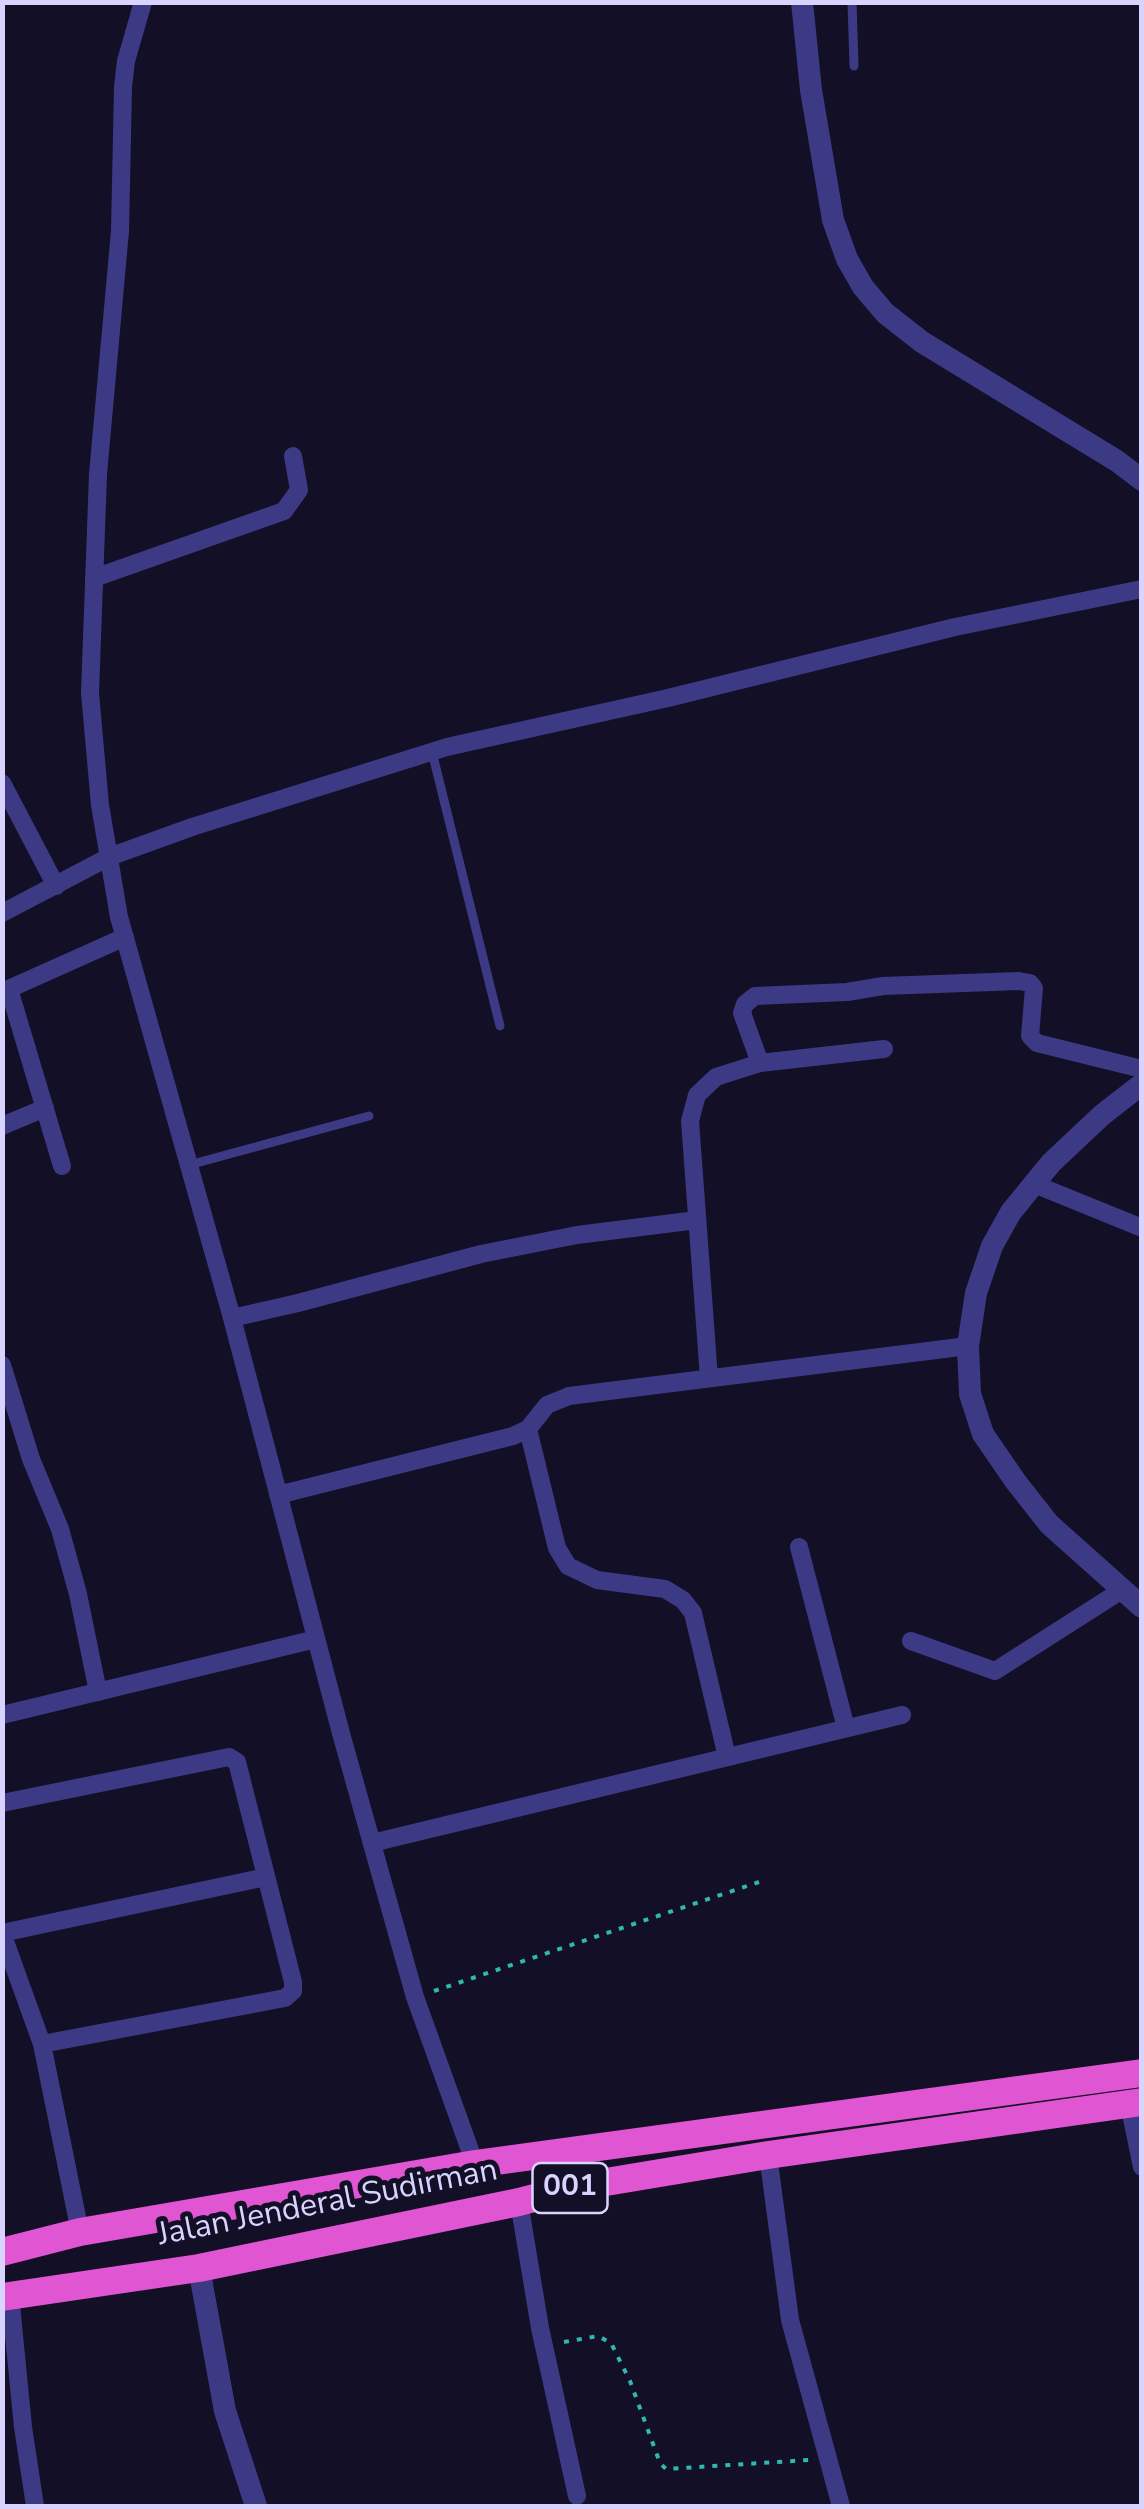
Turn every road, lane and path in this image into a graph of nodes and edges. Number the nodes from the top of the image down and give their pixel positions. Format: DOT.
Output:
graph roads {
  1 [pos="142,2"];
  2 [pos="802,2"];
  3 [pos="852,2"];
  4 [pos="854,66"];
  5 [pos="293,456"];
  6 [pos="1142,480"];
  7 [pos="94,578"];
  8 [pos="1142,590"];
  9 [pos="432,752"];
  10 [pos="2,783"];
  11 [pos="110,857"];
  12 [pos="56,886"];
  13 [pos="2,913"];
  14 [pos="125,937"];
  15 [pos="6,991"];
  16 [pos="500,1026"];
  17 [pos="884,1049"];
  18 [pos="760,1063"];
  19 [pos="1142,1069"];
  20 [pos="1142,1084"];
  21 [pos="45,1108"];
  22 [pos="369,1116"];
  23 [pos="2,1126"];
  24 [pos="189,1165"];
  25 [pos="62,1166"];
  26 [pos="1034,1184"];
  27 [pos="697,1220"];
  28 [pos="1142,1228"];
  29 [pos="232,1318"];
  30 [pos="968,1346"];
  31 [pos="2,1366"];
  32 [pos="709,1378"];
  33 [pos="6,1391"];
  34 [pos="528,1429"];
  35 [pos="278,1495"];
  36 [pos="799,1547"];
  37 [pos="1122,1590"];
  38 [pos="1142,1608"];
  39 [pos="316,1639"];
  40 [pos="911,1642"];
  41 [pos="98,1692"];
  42 [pos="902,1714"];
  43 [pos="2,1715"];
  44 [pos="846,1728"];
  45 [pos="726,1757"];
  46 [pos="2,1804"];
  47 [pos="372,1843"];
  48 [pos="266,1877"];
  49 [pos="758,1882"];
  50 [pos="2,1933"];
  51 [pos="415,1997"];
  52 [pos="42,2044"];
  53 [pos="1142,2072"];
  54 [pos="1135,2103"];
  55 [pos="572,2151"];
  56 [pos="768,2155"];
  57 [pos="476,2164"];
  58 [pos="1142,2167"];
  59 [pos="576,2187"];
  60 [pos="519,2202"];
  61 [pos="80,2232"];
  62 [pos="2,2252"];
  63 [pos="199,2268"];
  64 [pos="6,2296"];
  65 [pos="545,2342"];
  66 [pos="830,2459"];
  67 [pos="577,2496"];
  68 [pos="35,2506"];
  69 [pos="256,2506"];
  70 [pos="841,2506"];
  1 -- 7 [label="street"];
  2 -- 6 [label="street"];
  3 -- 4 [label="lane"];
  5 -- 7 [label="street"];
  7 -- 11 [label="street"];
  8 -- 9 [label="street"];
  9 -- 11 [label="street"];
  9 -- 16 [label="lane"];
  10 -- 12 [label="street"];
  11 -- 12 [label="street"];
  11 -- 14 [label="street"];
  12 -- 13 [label="street"];
  14 -- 15 [label="street"];
  14 -- 24 [label="street"];
  15 -- 21 [label="street"];
  17 -- 18 [label="street"];
  18 -- 19 [label="street"];
  18 -- 27 [label="street"];
  20 -- 26 [label="street"];
  21 -- 23 [label="street"];
  21 -- 25 [label="street"];
  22 -- 24 [label="lane"];
  24 -- 29 [label="street"];
  26 -- 28 [label="street"];
  26 -- 30 [label="street"];
  27 -- 29 [label="street"];
  27 -- 32 [label="street"];
  29 -- 35 [label="street"];
  30 -- 32 [label="street"];
  30 -- 37 [label="street"];
  31 -- 33 [label="street"];
  32 -- 34 [label="street"];
  33 -- 41 [label="street"];
  34 -- 35 [label="street"];
  34 -- 45 [label="street"];
  35 -- 39 [label="street"];
  36 -- 44 [label="street"];
  37 -- 38 [label="street"];
  37 -- 40 [label="street"];
  39 -- 41 [label="street"];
  39 -- 47 [label="street"];
  41 -- 43 [label="street"];
  42 -- 44 [label="street"];
  44 -- 45 [label="street"];
  45 -- 47 [label="street"];
  46 -- 48 [label="street"];
  47 -- 51 [label="street"];
  48 -- 50 [label="street"];
  48 -- 52 [label="street"];
  49 -- 51 [label="path"];
  50 -- 52 [label="street"];
  51 -- 57 [label="street"];
  52 -- 61 [label="street"];
  53 -- 55 [label="highway, Jalan Jenderal Sudirman / 001"];
  54 -- 56 [label="highway, Jalan Jenderal Sudirman / 001"];
  54 -- 58 [label="street"];
  55 -- 57 [label="highway, Jalan Jenderal Sudirman / 001"];
  55 -- 59 [label="highway"];
  56 -- 59 [label="highway, Jalan Jenderal Sudirman / 001"];
  56 -- 66 [label="street"];
  57 -- 61 [label="highway, Jalan Jenderal Sudirman / 001"];
  59 -- 60 [label="highway, Jalan Jenderal Sudirman / 001"];
  60 -- 63 [label="highway, Jalan Jenderal Sudirman / 001"];
  60 -- 65 [label="street"];
  61 -- 62 [label="highway, Jalan Jenderal Sudirman / 001"];
  63 -- 64 [label="highway, Jalan Jenderal Sudirman / 001"];
  63 -- 69 [label="street"];
  64 -- 68 [label="street"];
  65 -- 66 [label="path"];
  65 -- 67 [label="street"];
  66 -- 70 [label="street"];
}
